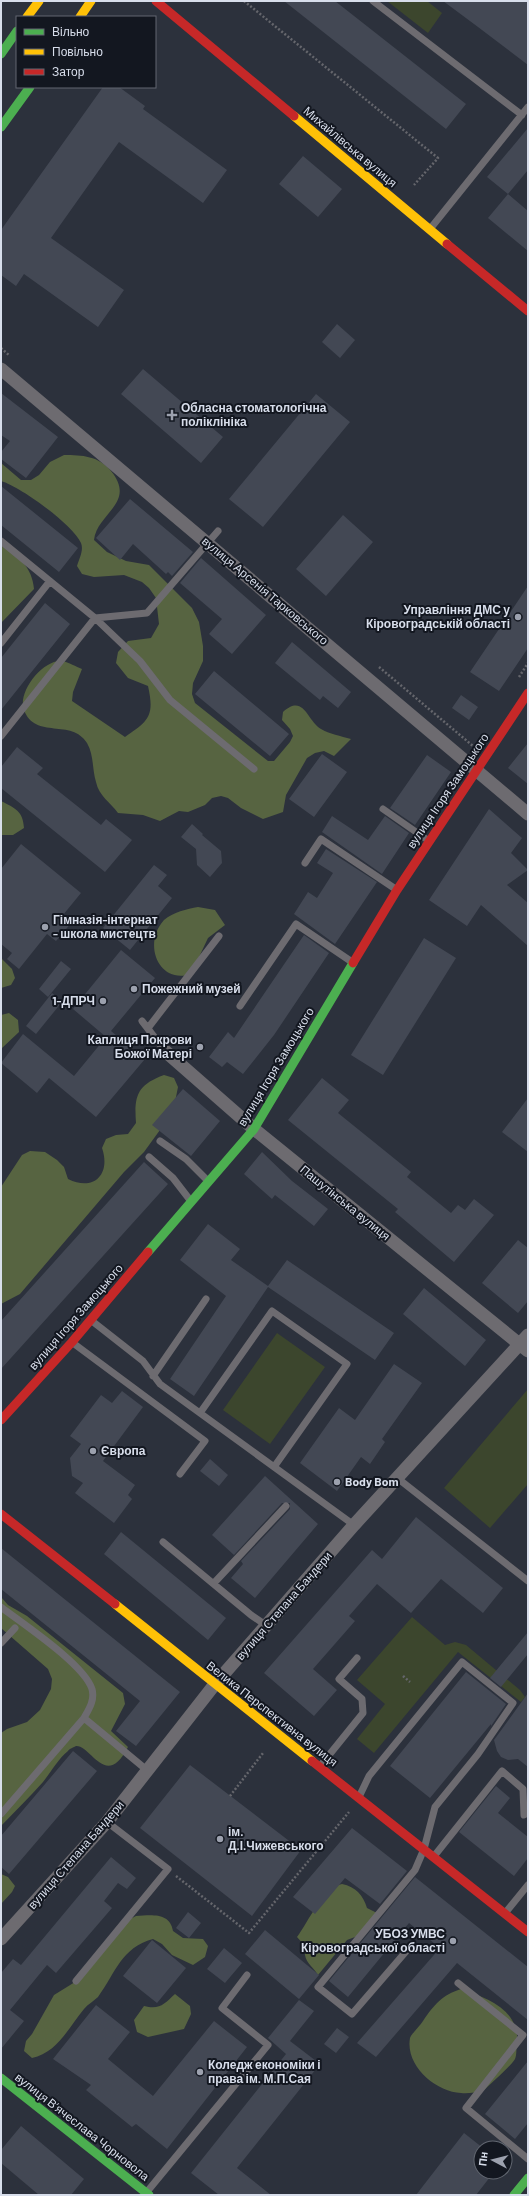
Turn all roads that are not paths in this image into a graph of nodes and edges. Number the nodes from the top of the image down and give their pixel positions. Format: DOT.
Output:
graph roads {
  1 [pos="39,1"];
  2 [pos="91,1"];
  3 [pos="156,1"];
  4 [pos="373,1"];
  5 [pos="28,16"];
  6 [pos="81,16"];
  7 [pos="16,33"];
  8 [pos="1,54"];
  9 [pos="29,88"];
  10 [pos="528,107"];
  11 [pos="522,115"];
  12 [pos="1,127"];
  13 [pos="430,230"];
  14 [pos="528,311"];
  15 [pos="1,369"];
  16 [pos="218,531"];
  17 [pos="1,541"];
  18 [pos="208,542"];
  19 [pos="50,581"];
  20 [pos="95,618"];
  21 [pos="1,643"];
  22 [pos="528,693"];
  23 [pos="1,736"];
  24 [pos="254,769"];
  25 [pos="476,770"];
  26 [pos="383,809"];
  27 [pos="528,814"];
  28 [pos="429,841"];
  29 [pos="305,863"];
  30 [pos="397,890"];
  31 [pos="220,936"];
  32 [pos="352,962"];
  33 [pos="240,1006"];
  34 [pos="142,1021"];
  35 [pos="148,1028"];
  36 [pos="165,1051"];
  37 [pos="254,1130"];
  38 [pos="160,1141"];
  39 [pos="149,1157"];
  40 [pos="208,1181"];
  41 [pos="191,1201"];
  42 [pos="206,1299"];
  43 [pos="91,1321"];
  44 [pos="72,1342"];
  45 [pos="525,1344"];
  46 [pos="153,1376"];
  47 [pos="200,1413"];
  48 [pos="1,1420"];
  49 [pos="274,1467"];
  50 [pos="180,1474"];
  51 [pos="396,1477"];
  52 [pos="286,1506"];
  53 [pos="1,1514"];
  54 [pos="354,1525"];
  55 [pos="163,1542"];
  56 [pos="528,1581"];
  57 [pos="214,1583"];
  58 [pos="1,1607"];
  59 [pos="267,1626"];
  60 [pos="15,1628"];
  61 [pos="1,1643"];
  62 [pos="357,1658"];
  63 [pos="215,1684"];
  64 [pos="84,1718"];
  65 [pos="320,1766"];
  66 [pos="148,1771"];
  67 [pos="359,1797"];
  68 [pos="1,1814"];
  69 [pos="524,1815"];
  70 [pos="107,1822"];
  71 [pos="424,1849"];
  72 [pos="434,1857"];
  73 [pos="528,1885"];
  74 [pos="505,1913"];
  75 [pos="528,1932"];
  76 [pos="1,1939"];
  77 [pos="409,1948"];
  78 [pos="247,1975"];
  79 [pos="76,1981"];
  80 [pos="458,1983"];
  81 [pos="1,2078"];
  82 [pos="528,2159"];
  83 [pos="528,2178"];
  84 [pos="147,2194"];
  85 [pos="514,2195"];
  1 -- 5 [label="street"];
  2 -- 6 [label="street"];
  3 -- 13 [label="street, Михайлівська вулиця"];
  4 -- 11 [label="lane"];
  7 -- 8 [label="street"];
  9 -- 12 [label="street"];
  10 -- 11 [label="lane"];
  11 -- 13 [label="lane"];
  13 -- 14 [label="street, Михайлівська вулиця"];
  15 -- 18 [label="street, вулиця Арсенія Тарковського"];
  16 -- 18 [label="lane"];
  17 -- 19 [label="lane"];
  18 -- 20 [label="lane"];
  18 -- 25 [label="street, вулиця Арсенія Тарковського"];
  19 -- 20 [label="lane"];
  19 -- 21 [label="lane"];
  20 -- 23 [label="lane"];
  20 -- 24 [label="lane"];
  22 -- 25 [label="street, вулиця Ігоря Замоцького"];
  25 -- 27 [label="street, вулиця Арсенія Тарковського"];
  25 -- 28 [label="street, вулиця Ігоря Замоцького"];
  26 -- 28 [label="lane"];
  28 -- 30 [label="street, вулиця Ігоря Замоцького"];
  29 -- 30 [label="lane"];
  30 -- 32 [label="street, вулиця Ігоря Замоцького"];
  31 -- 35 [label="lane"];
  32 -- 33 [label="lane"];
  32 -- 37 [label="street, вулиця Ігоря Замоцького"];
  34 -- 35 [label="lane"];
  35 -- 36 [label="lane"];
  36 -- 37 [label="street, Пашутінська вулиця"];
  37 -- 40 [label="street, вулиця Ігоря Замоцького"];
  37 -- 45 [label="street, Пашутінська вулиця"];
  38 -- 40 [label="lane"];
  39 -- 41 [label="lane"];
  40 -- 41 [label="street, вулиця Ігоря Замоцького"];
  41 -- 43 [label="street, вулиця Ігоря Замоцького"];
  42 -- 46 [label="lane"];
  43 -- 44 [label="street, вулиця Ігоря Замоцького"];
  43 -- 46 [label="lane"];
  44 -- 48 [label="street, вулиця Ігоря Замоцького"];
  44 -- 50 [label="lane"];
  45 -- 51 [label="street, вулиця Степана Бандери"];
  46 -- 47 [label="lane"];
  47 -- 49 [label="lane"];
  47 -- 49 [label="lane"];
  49 -- 54 [label="lane"];
  51 -- 54 [label="street, вулиця Степана Бандери"];
  51 -- 56 [label="lane"];
  52 -- 57 [label="lane"];
  53 -- 63 [label="street, Велика Перспективна вулиця"];
  54 -- 59 [label="street, вулиця Степана Бандери"];
  55 -- 57 [label="lane"];
  57 -- 59 [label="lane"];
  58 -- 64 [label="lane"];
  59 -- 63 [label="street, вулиця Степана Бандери"];
  60 -- 61 [label="lane"];
  62 -- 65 [label="lane"];
  63 -- 65 [label="street, Велика Перспективна вулиця"];
  63 -- 66 [label="street, вулиця Степана Бандери"];
  64 -- 66 [label="lane"];
  64 -- 68 [label="lane"];
  65 -- 67 [label="street, Велика Перспективна вулиця"];
  66 -- 70 [label="street, вулиця Степана Бандери"];
  67 -- 71 [label="street, Велика Перспективна вулиця"];
  67 -- 71 [label="lane"];
  69 -- 72 [label="lane"];
  70 -- 76 [label="street, вулиця Степана Бандери"];
  70 -- 79 [label="lane"];
  71 -- 72 [label="street, Велика Перспективна вулиця"];
  71 -- 77 [label="lane"];
  72 -- 74 [label="street, Велика Перспективна вулиця"];
  73 -- 74 [label="lane"];
  74 -- 75 [label="street, Велика Перспективна вулиця"];
  78 -- 84 [label="lane"];
  80 -- 82 [label="lane"];
  81 -- 84 [label="street, вулиця Вʼячеслава Чорновола"];
  83 -- 85 [label="street"];
}
